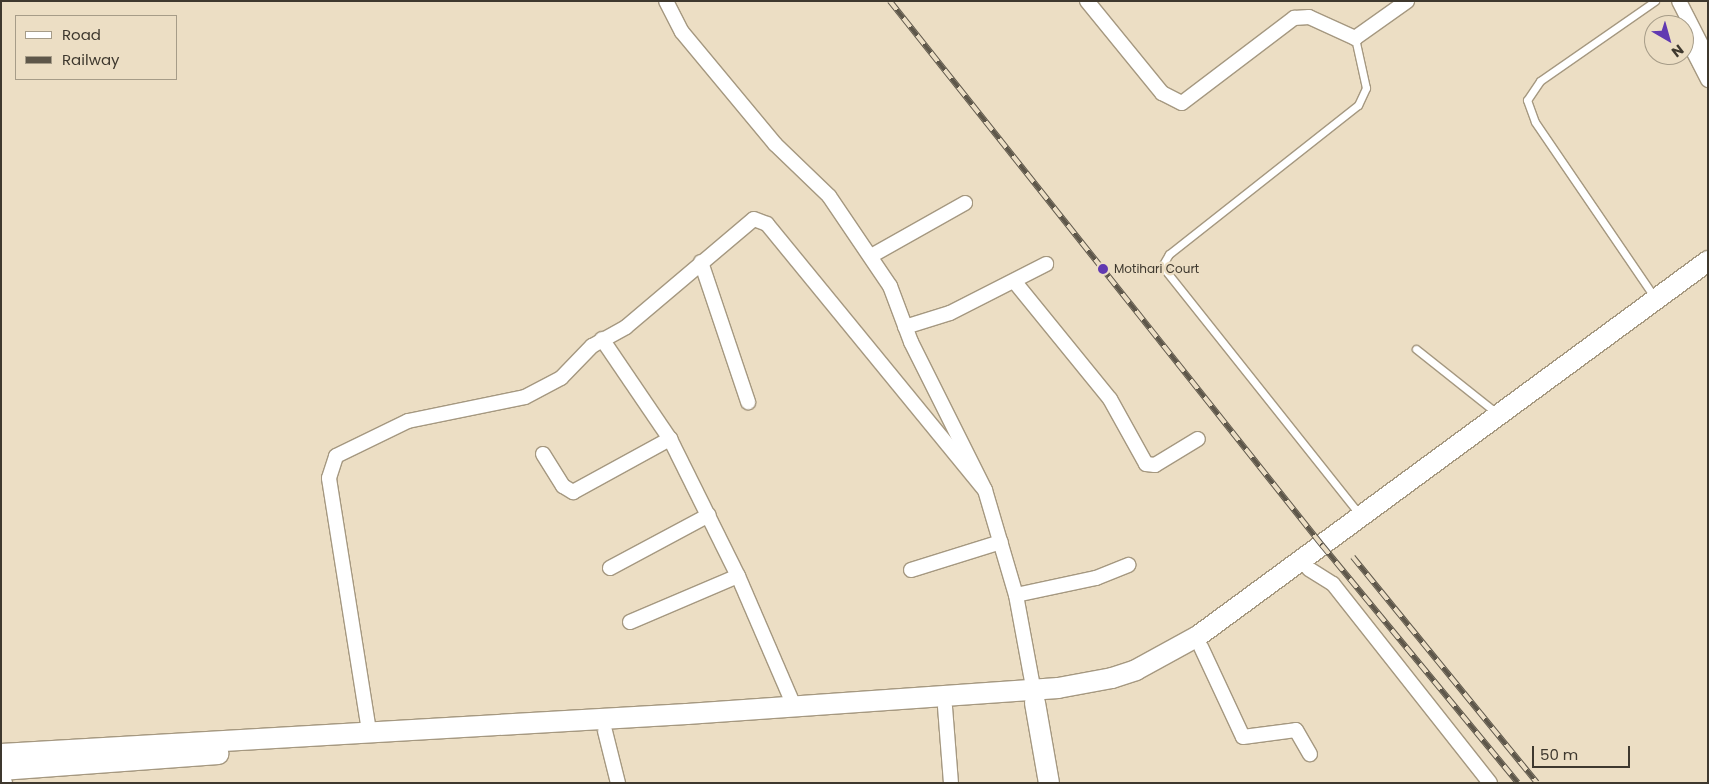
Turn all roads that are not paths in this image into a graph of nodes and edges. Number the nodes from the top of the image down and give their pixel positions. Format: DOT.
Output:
graph roads {
  1 [pos="666,1"];
  2 [pos="1087,1"];
  3 [pos="1407,1"];
  4 [pos="1655,1"];
  5 [pos="1669,1"];
  6 [pos="1679,1"];
  7 [pos="1675,15"];
  8 [pos="1354,38"];
  9 [pos="1694,53"];
  10 [pos="1708,58"];
  11 [pos="1708,80"];
  12 [pos="965,203"];
  13 [pos="871,256"];
  14 [pos="1708,261"];
  15 [pos="701,262"];
  16 [pos="1046,264"];
  17 [pos="1708,276"];
  18 [pos="1014,281"];
  19 [pos="1656,298"];
  20 [pos="906,327"];
  21 [pos="602,339"];
  22 [pos="1416,350"];
  23 [pos="748,402"];
  24 [pos="1498,414"];
  25 [pos="670,439"];
  26 [pos="1198,439"];
  27 [pos="544,454"];
  28 [pos="985,490"];
  29 [pos="708,515"];
  30 [pos="1361,516"];
  31 [pos="1001,542"];
  32 [pos="1128,566"];
  33 [pos="610,568"];
  34 [pos="1309,569"];
  35 [pos="911,570"];
  36 [pos="738,576"];
  37 [pos="1016,595"];
  38 [pos="630,622"];
  39 [pos="1201,646"];
  40 [pos="1035,696"];
  41 [pos="794,706"];
  42 [pos="945,707"];
  43 [pos="369,731"];
  44 [pos="605,731"];
  45 [pos="1,754"];
  46 [pos="1310,754"];
  47 [pos="1,770"];
  48 [pos="4,783"];
  49 [pos="618,783"];
  50 [pos="951,783"];
  51 [pos="1049,783"];
  52 [pos="1490,783"];
  1 -- 13 [label="street"];
  2 -- 8 [label="street"];
  3 -- 8 [label="street"];
  4 -- 19 [label="lane"];
  5 -- 7 [label="street"];
  6 -- 10 [label="street"];
  8 -- 30 [label="lane"];
  9 -- 11 [label="street"];
  12 -- 13 [label="street"];
  13 -- 20 [label="street"];
  14 -- 19 [label="main road"];
  15 -- 21 [label="street"];
  15 -- 23 [label="street"];
  15 -- 28 [label="street"];
  16 -- 18 [label="street"];
  17 -- 34 [label="main road"];
  18 -- 20 [label="street"];
  18 -- 26 [label="street"];
  19 -- 24 [label="main road"];
  20 -- 28 [label="street"];
  21 -- 25 [label="street"];
  21 -- 43 [label="street"];
  22 -- 24 [label="lane"];
  24 -- 30 [label="main road"];
  25 -- 27 [label="street"];
  25 -- 29 [label="street"];
  28 -- 31 [label="street"];
  29 -- 33 [label="street"];
  29 -- 36 [label="street"];
  30 -- 40 [label="main road"];
  31 -- 35 [label="street"];
  31 -- 37 [label="street"];
  32 -- 37 [label="street"];
  34 -- 39 [label="main road"];
  34 -- 52 [label="street"];
  36 -- 38 [label="street"];
  36 -- 41 [label="street"];
  37 -- 40 [label="street"];
  39 -- 40 [label="main road"];
  39 -- 46 [label="street"];
  40 -- 41 [label="main road"];
  40 -- 42 [label="main road"];
  40 -- 51 [label="main road"];
  41 -- 43 [label="main road"];
  42 -- 44 [label="main road"];
  42 -- 50 [label="street"];
  43 -- 45 [label="main road"];
  44 -- 47 [label="main road"];
  44 -- 49 [label="street"];
  47 -- 48 [label="street"];
}
